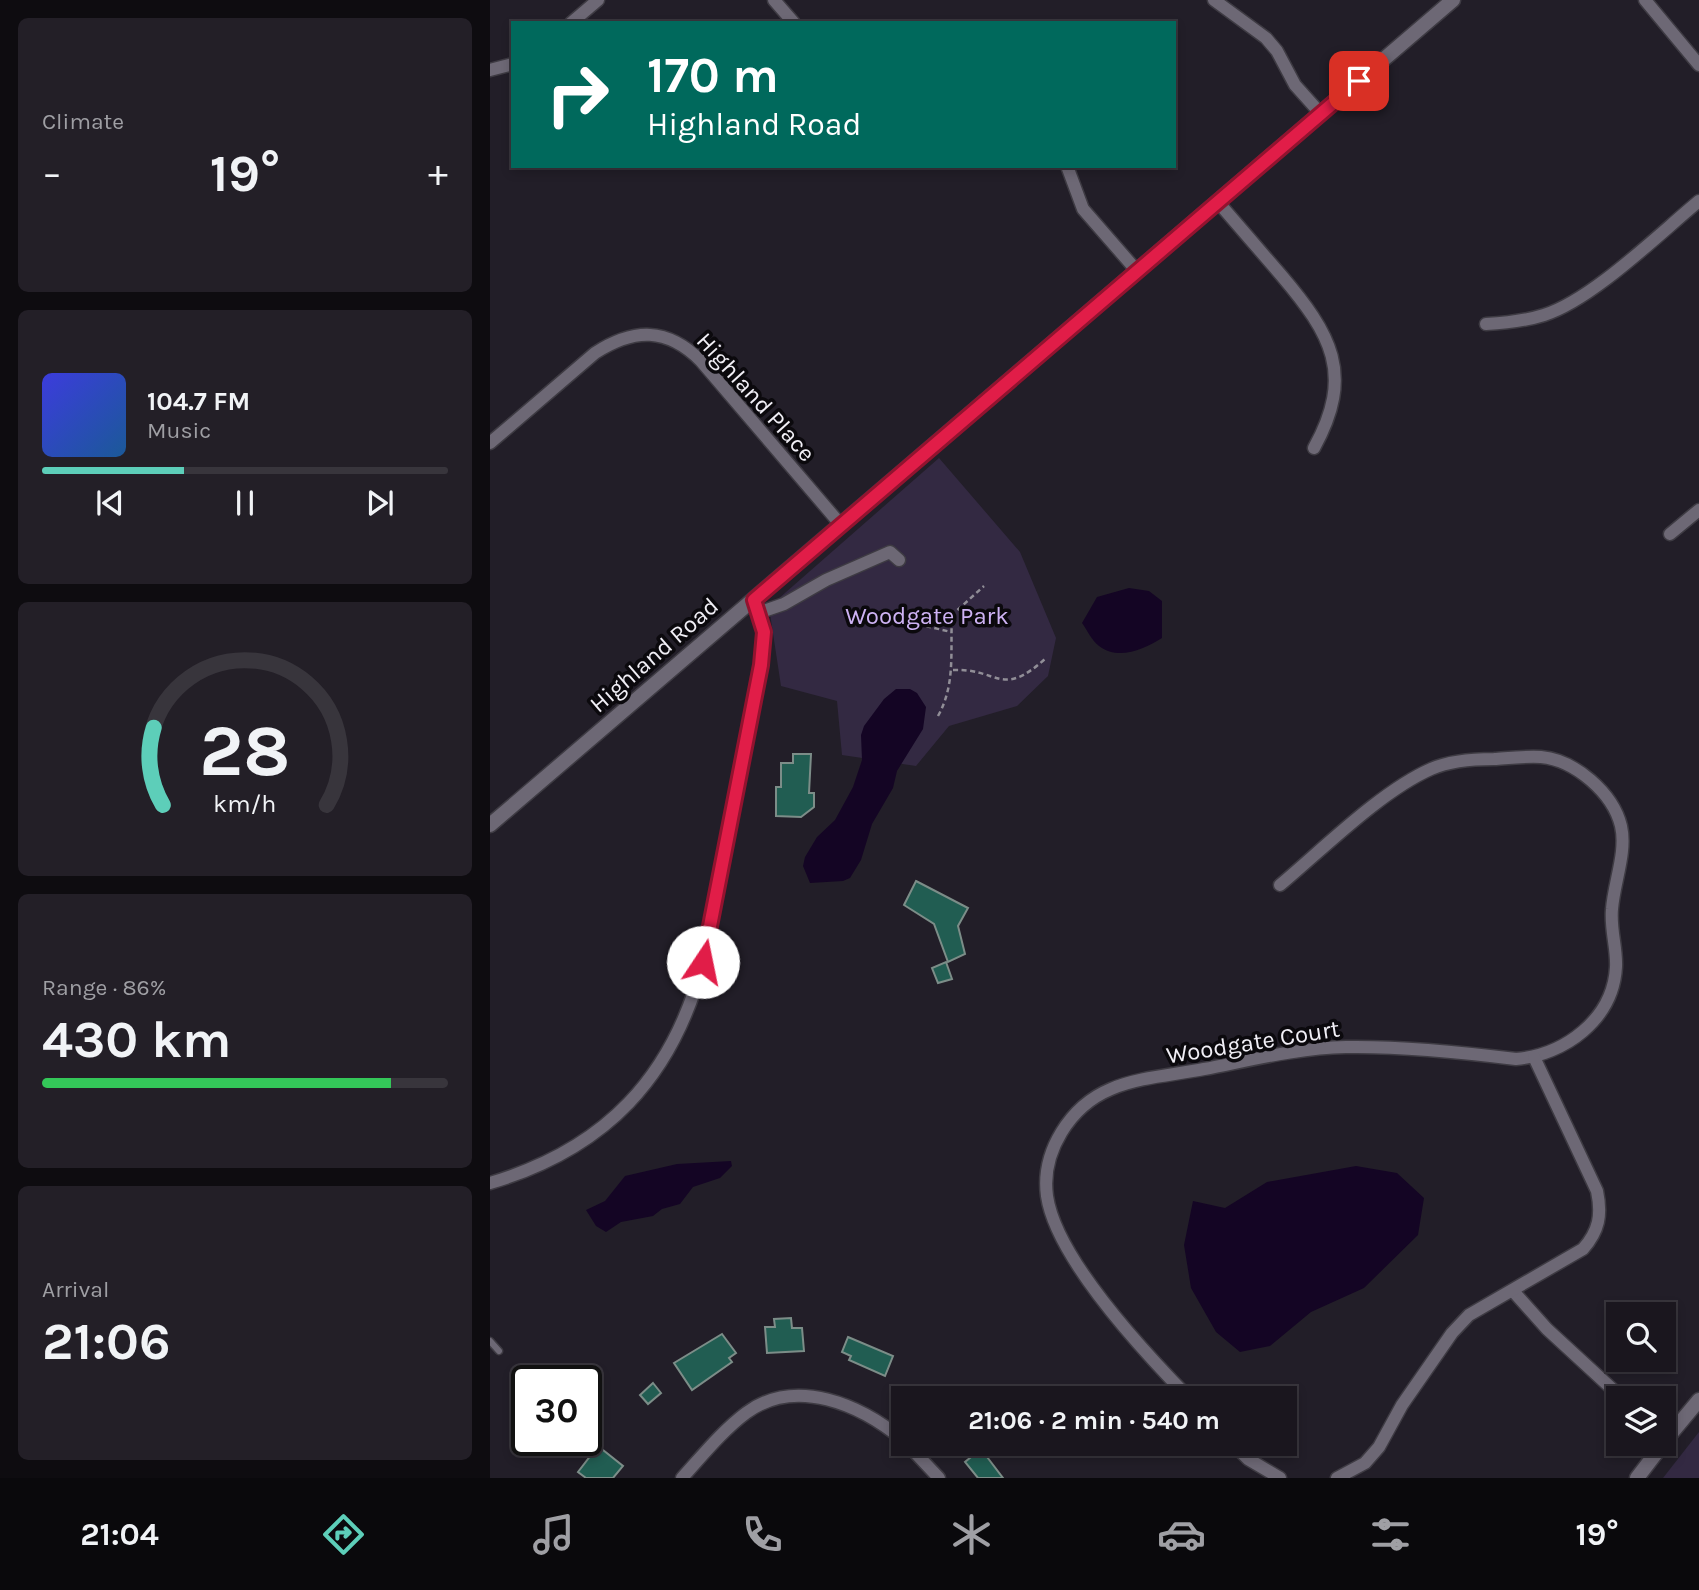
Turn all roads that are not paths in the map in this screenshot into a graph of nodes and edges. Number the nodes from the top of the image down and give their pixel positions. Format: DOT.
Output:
graph roads {
  1 [pos="598,0"];
  2 [pos="774,0"];
  3 [pos="1214,0"];
  4 [pos="1453,0"];
  5 [pos="1645,0"];
  6 [pos="573,21"];
  7 [pos="792,21"];
  8 [pos="511,65"];
  9 [pos="1699,65"];
  10 [pos="490,70"];
  11 [pos="1321,114"];
  12 [pos="1068,168"];
  13 [pos="1699,201"];
  14 [pos="1218,202"];
  15 [pos="1137,271"];
  16 [pos="1486,324"];
  17 [pos="490,443"];
  18 [pos="1314,448"];
  19 [pos="1699,510"];
  20 [pos="841,525"];
  21 [pos="1670,534"];
  22 [pos="899,560"];
  23 [pos="756,606"];
  24 [pos="492,820"];
  25 [pos="1280,885"];
  26 [pos="1534,1058"];
  27 [pos="490,1183"];
  28 [pos="1513,1291"];
  29 [pos="490,1341"];
  30 [pos="499,1351"];
  31 [pos="1178,1386"];
  32 [pos="1609,1386"];
  33 [pos="1699,1400"];
  34 [pos="1676,1428"];
  35 [pos="891,1430"];
  36 [pos="918,1456"];
  37 [pos="1245,1456"];
  38 [pos="1654,1456"];
  39 [pos="682,1478"];
  40 [pos="939,1478"];
  41 [pos="1280,1478"];
  42 [pos="1337,1478"];
  43 [pos="1637,1478"];
  1 -- 6 [label="street"];
  2 -- 7 [label="street"];
  3 -- 11 [label="street"];
  4 -- 11 [label="street, Highland Road"];
  5 -- 9 [label="street"];
  8 -- 10 [label="street"];
  11 -- 14 [label="street, Highland Road"];
  12 -- 15 [label="street"];
  13 -- 16 [label="street"];
  14 -- 15 [label="street, Highland Road"];
  14 -- 18 [label="street"];
  15 -- 20 [label="street, Highland Road"];
  17 -- 20 [label="street, Highland Place"];
  19 -- 21 [label="street"];
  20 -- 23 [label="street, Highland Road"];
  22 -- 23 [label="street"];
  23 -- 24 [label="street, Highland Road"];
  23 -- 27 [label="street"];
  25 -- 26 [label="street"];
  26 -- 28 [label="street"];
  26 -- 31 [label="street, Woodgate Court"];
  28 -- 32 [label="street"];
  28 -- 42 [label="street"];
  29 -- 30 [label="lane"];
  33 -- 34 [label="street"];
  35 -- 39 [label="street"];
  36 -- 40 [label="street"];
  37 -- 41 [label="street"];
  38 -- 43 [label="street"];
}
